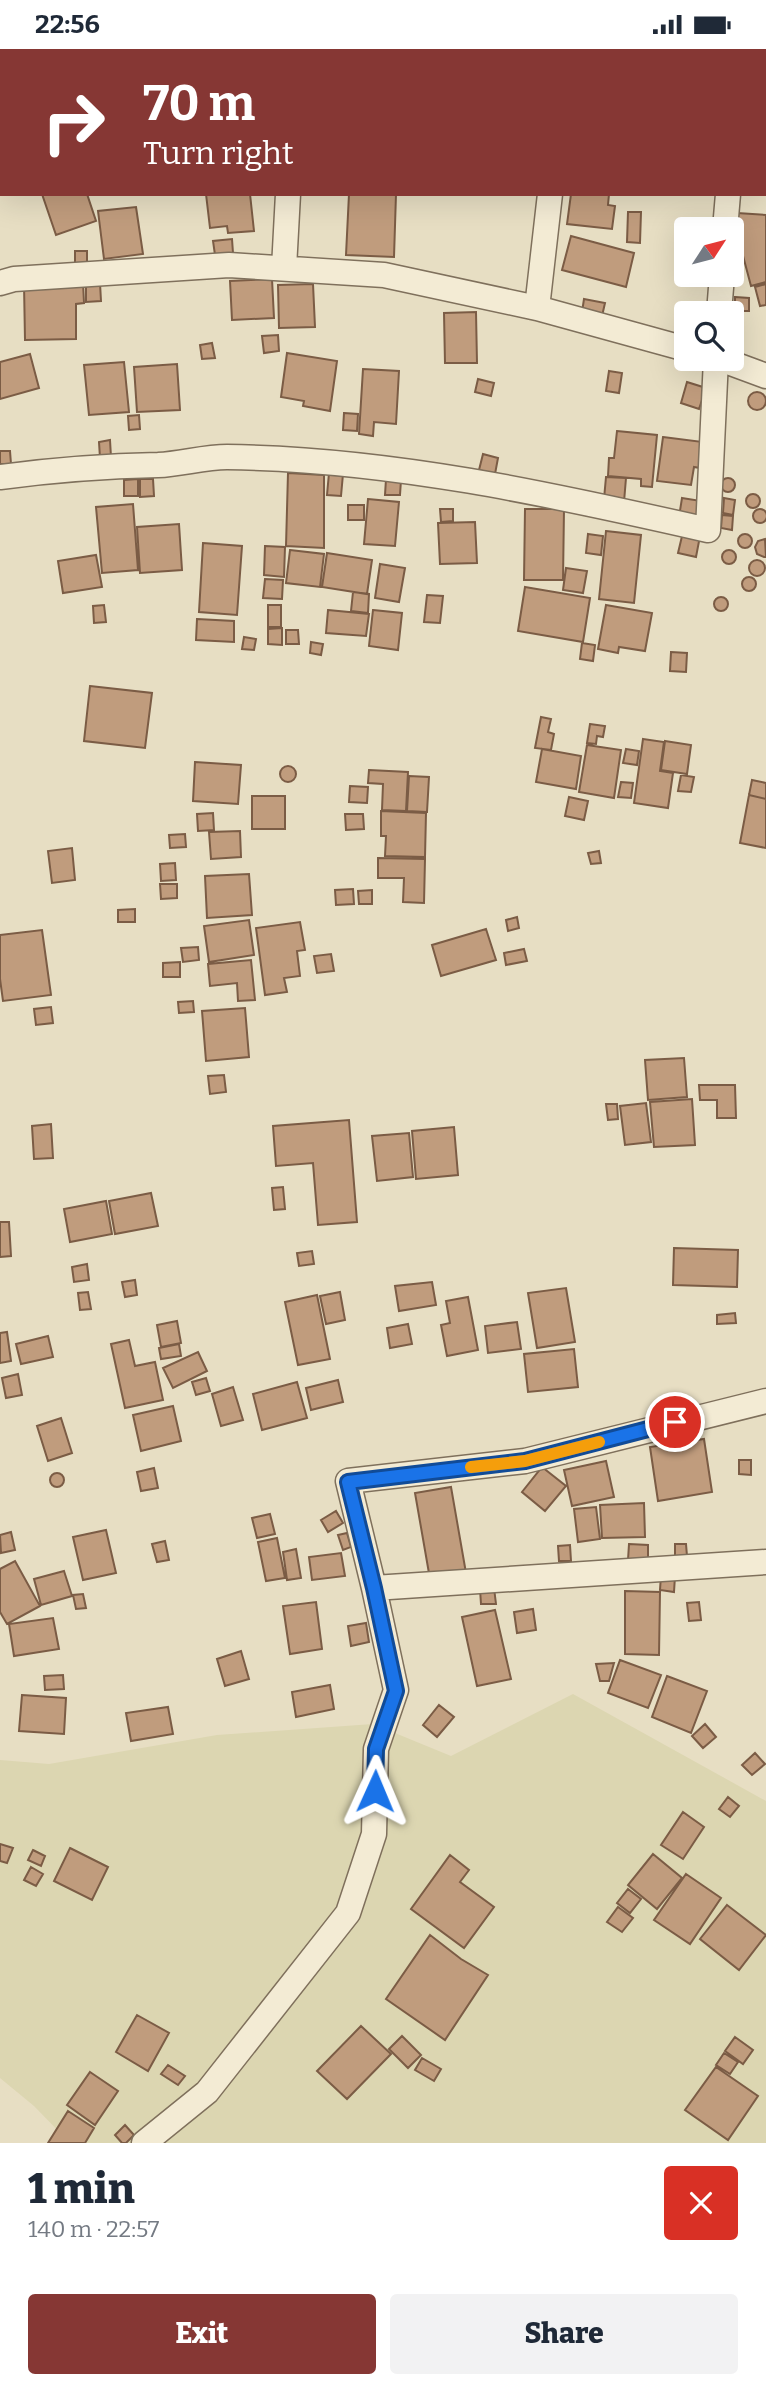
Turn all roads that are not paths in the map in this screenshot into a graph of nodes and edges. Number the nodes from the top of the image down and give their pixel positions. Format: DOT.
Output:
graph roads {
  1 [pos="288,196"];
  2 [pos="550,196"];
  3 [pos="728,196"];
  4 [pos="726,217"];
  5 [pos="284,268"];
  6 [pos="0,283"];
  7 [pos="537,308"];
  8 [pos="674,346"];
  9 [pos="744,368"];
  10 [pos="717,371"];
  11 [pos="766,376"];
  12 [pos="0,477"];
  13 [pos="766,1401"];
  14 [pos="766,1562"];
  15 [pos="374,1588"];
  16 [pos="144,2143"];
  1 -- 5 [label="street"];
  2 -- 7 [label="street"];
  3 -- 4 [label="street"];
  5 -- 6 [label="street"];
  5 -- 7 [label="street"];
  7 -- 8 [label="street"];
  9 -- 11 [label="street"];
  10 -- 12 [label="street"];
  13 -- 15 [label="street"];
  14 -- 15 [label="street"];
  15 -- 16 [label="street"];
}
